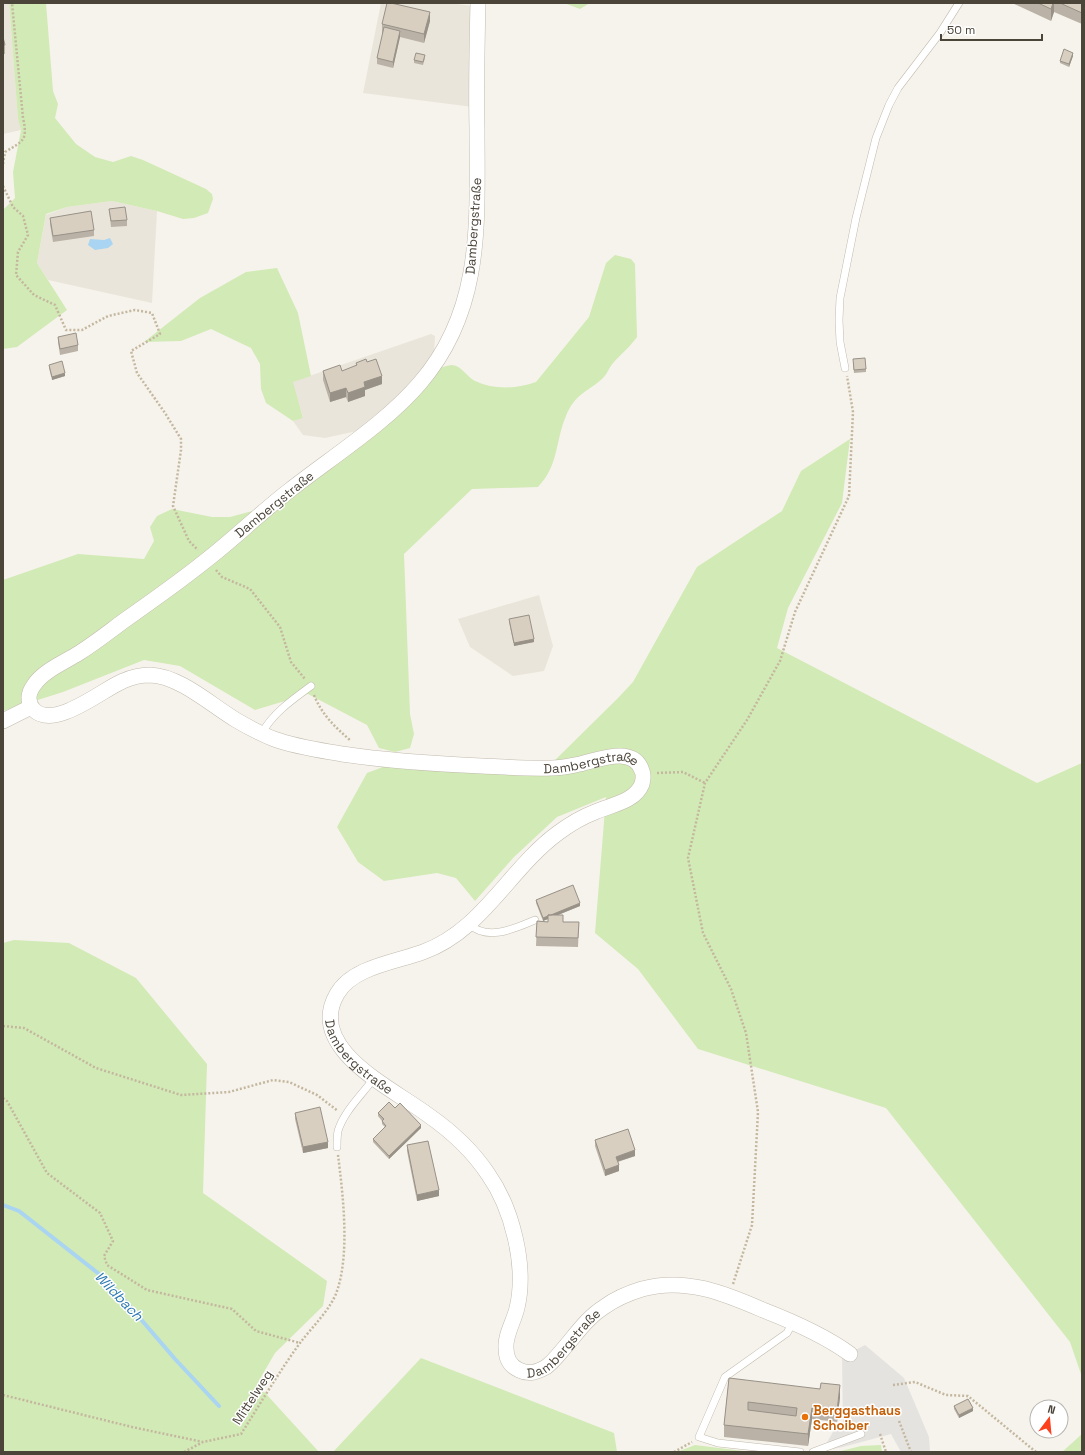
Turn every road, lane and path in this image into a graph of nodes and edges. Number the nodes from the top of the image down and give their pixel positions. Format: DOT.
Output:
graph roads {
  1 [pos="12,3"];
  2 [pos="478,3"];
  3 [pos="959,3"];
  4 [pos="3,164"];
  5 [pos="3,186"];
  6 [pos="845,368"];
  7 [pos="208,560"];
  8 [pos="310,686"];
  9 [pos="30,707"];
  10 [pos="3,721"];
  11 [pos="262,733"];
  12 [pos="360,757"];
  13 [pos="644,774"];
  14 [pos="705,783"];
  15 [pos="535,920"];
  16 [pos="469,924"];
  17 [pos="3,1026"];
  18 [pos="374,1078"];
  19 [pos="3,1098"];
  20 [pos="345,1116"];
  21 [pos="337,1147"];
  22 [pos="737,1272"];
  23 [pos="793,1322"];
  24 [pos="300,1343"];
  25 [pos="850,1354"];
  26 [pos="893,1385"];
  27 [pos="3,1395"];
  28 [pos="899,1421"];
  29 [pos="861,1434"];
  30 [pos="880,1434"];
  31 [pos="700,1437"];
  32 [pos="203,1442"];
  33 [pos="184,1452"];
  34 [pos="674,1452"];
  35 [pos="800,1452"];
  36 [pos="813,1452"];
  37 [pos="886,1452"];
  38 [pos="910,1452"];
  39 [pos="1036,1452"];
  1 -- 4 [label="path"];
  2 -- 7 [label="street, Dambergstraße"];
  3 -- 6 [label="lane"];
  5 -- 7 [label="path"];
  6 -- 14 [label="path"];
  7 -- 8 [label="path"];
  7 -- 9 [label="street, Dambergstraße"];
  8 -- 11 [label="lane"];
  8 -- 12 [label="path"];
  9 -- 10 [label="street"];
  9 -- 11 [label="street, Dambergstraße"];
  11 -- 12 [label="street, Dambergstraße"];
  12 -- 13 [label="street, Dambergstraße"];
  13 -- 14 [label="path"];
  13 -- 16 [label="street, Dambergstraße"];
  14 -- 22 [label="path"];
  15 -- 16 [label="lane"];
  16 -- 18 [label="street, Dambergstraße"];
  17 -- 20 [label="path"];
  18 -- 20 [label="lane"];
  18 -- 23 [label="street, Dambergstraße"];
  19 -- 24 [label="path"];
  20 -- 21 [label="lane"];
  21 -- 24 [label="path, Mittelweg"];
  23 -- 25 [label="street, Dambergstraße"];
  23 -- 31 [label="lane"];
  24 -- 32 [label="path, Mittelweg"];
  26 -- 39 [label="path"];
  27 -- 32 [label="path, Mittelweg"];
  28 -- 38 [label="path"];
  29 -- 36 [label="lane"];
  30 -- 37 [label="path"];
  31 -- 34 [label="path"];
  31 -- 35 [label="lane"];
  32 -- 33 [label="path"];
}
